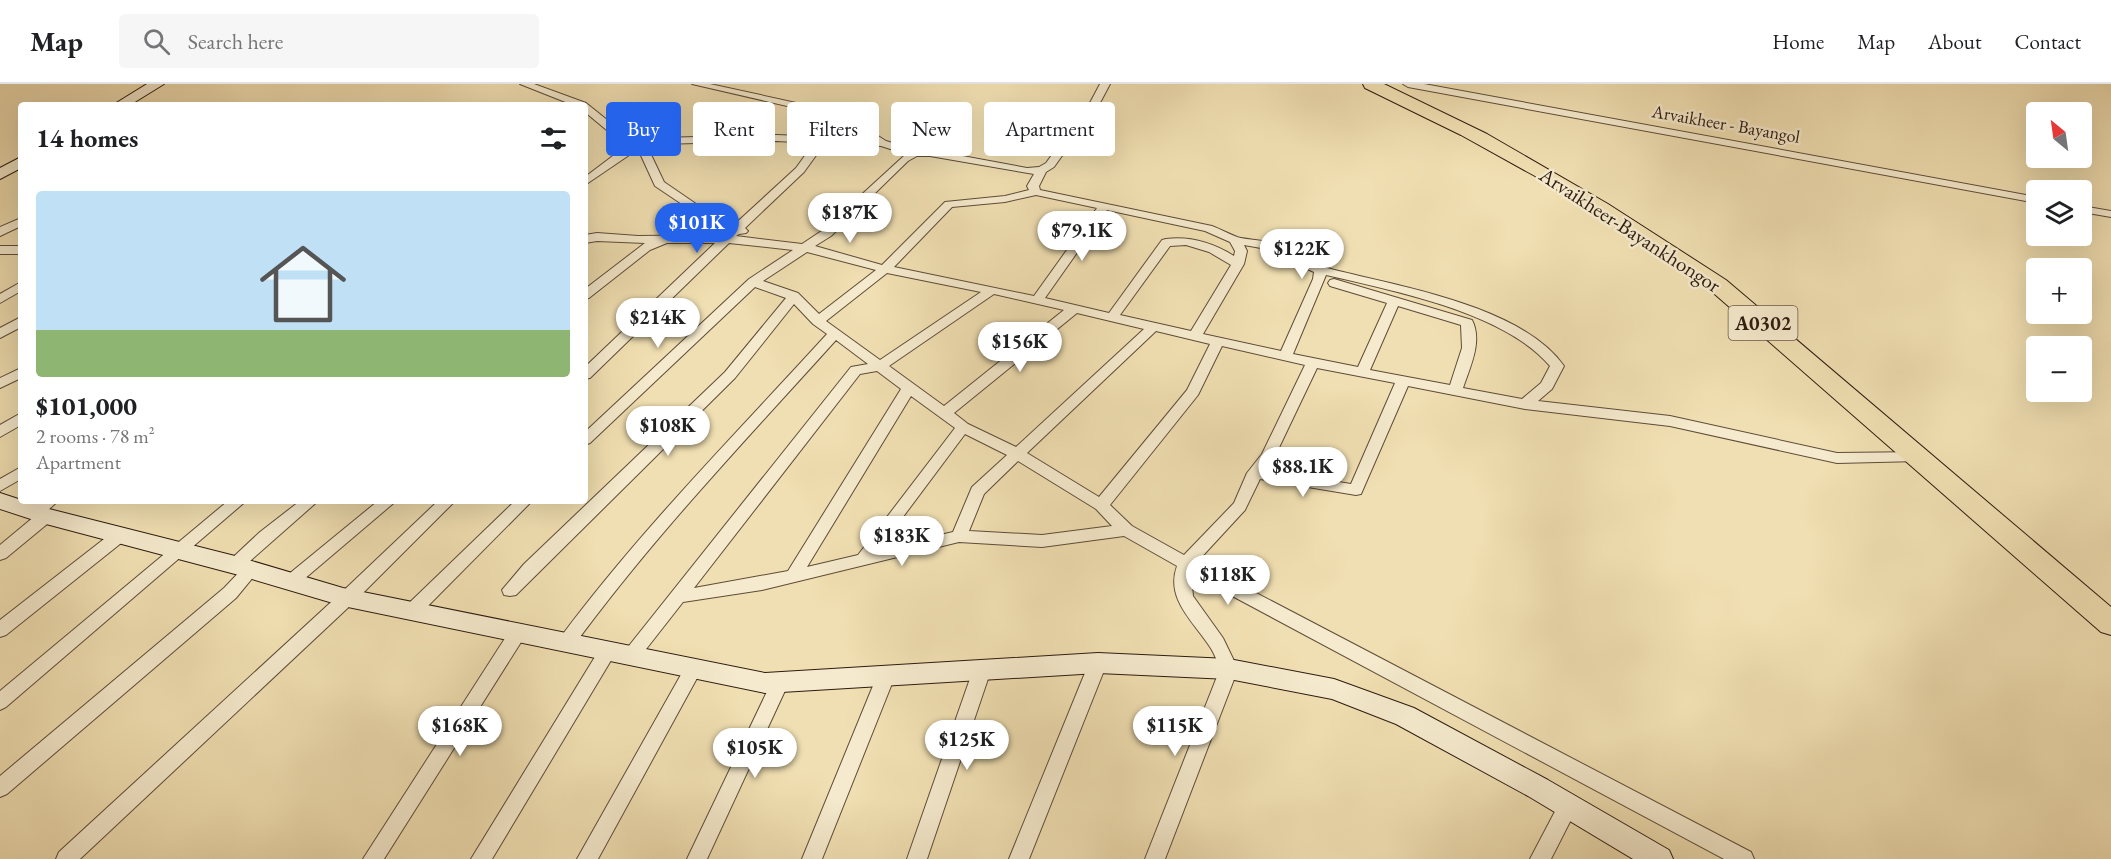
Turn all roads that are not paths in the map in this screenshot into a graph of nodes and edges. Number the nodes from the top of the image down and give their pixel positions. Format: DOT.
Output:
graph roads {
  1 [pos="157,84"];
  2 [pos="525,84"];
  3 [pos="697,84"];
  4 [pos="1105,84"];
  5 [pos="1371,84"];
  6 [pos="1408,84"];
  7 [pos="125,102"];
  8 [pos="572,102"];
  9 [pos="588,110"];
  10 [pos="606,125"];
  11 [pos="787,139"];
  12 [pos="681,140"];
  13 [pos="879,143"];
  14 [pos="882,143"];
  15 [pos="891,146"];
  16 [pos="618,156"];
  17 [pos="646,156"];
  18 [pos="810,156"];
  19 [pos="910,156"];
  20 [pos="946,156"];
  21 [pos="18,164"];
  22 [pos="1041,170"];
  23 [pos="0,174"];
  24 [pos="588,180"];
  25 [pos="1036,192"];
  26 [pos="2026,198"];
  27 [pos="1104,207"];
  28 [pos="2092,210"];
  29 [pos="2111,214"];
  30 [pos="18,223"];
  31 [pos="736,229"];
  32 [pos="0,232"];
  33 [pos="588,238"];
  34 [pos="726,239"];
  35 [pos="670,240"];
  36 [pos="1235,240"];
  37 [pos="778,244"];
  38 [pos="807,248"];
  39 [pos="1238,264"];
  40 [pos="885,269"];
  41 [pos="1320,274"];
  42 [pos="753,282"];
  43 [pos="18,286"];
  44 [pos="18,287"];
  45 [pos="992,290"];
  46 [pos="0,291"];
  47 [pos="588,293"];
  48 [pos="794,296"];
  49 [pos="0,299"];
  50 [pos="1037,300"];
  51 [pos="1394,301"];
  52 [pos="1075,308"];
  53 [pos="1112,317"];
  54 [pos="818,321"];
  55 [pos="18,323"];
  56 [pos="1154,327"];
  57 [pos="835,333"];
  58 [pos="0,334"];
  59 [pos="1195,336"];
  60 [pos="1217,342"];
  61 [pos="1285,357"];
  62 [pos="1313,363"];
  63 [pos="880,366"];
  64 [pos="588,372"];
  65 [pos="1362,373"];
  66 [pos="18,374"];
  67 [pos="1403,381"];
  68 [pos="0,384"];
  69 [pos="909,387"];
  70 [pos="1455,391"];
  71 [pos="1525,404"];
  72 [pos="945,413"];
  73 [pos="18,420"];
  74 [pos="963,427"];
  75 [pos="0,432"];
  76 [pos="588,437"];
  77 [pos="1016,453"];
  78 [pos="1919,456"];
  79 [pos="1256,473"];
  80 [pos="18,474"];
  81 [pos="0,486"];
  82 [pos="0,501"];
  83 [pos="234,504"];
  84 [pos="306,504"];
  85 [pos="384,504"];
  86 [pos="444,504"];
  87 [pos="521,504"];
  88 [pos="1101,505"];
  89 [pos="43,509"];
  90 [pos="1126,530"];
  91 [pos="119,536"];
  92 [pos="959,536"];
  93 [pos="177,552"];
  94 [pos="0,555"];
  95 [pos="864,558"];
  96 [pos="1186,564"];
  97 [pos="243,568"];
  98 [pos="794,576"];
  99 [pos="290,582"];
  100 [pos="510,590"];
  101 [pos="675,597"];
  102 [pos="347,598"];
  103 [pos="412,611"];
  104 [pos="2111,624"];
  105 [pos="0,630"];
  106 [pos="517,634"];
  107 [pos="566,643"];
  108 [pos="618,654"];
  109 [pos="1098,663"];
  110 [pos="693,669"];
  111 [pos="1229,669"];
  112 [pos="982,670"];
  113 [pos="886,676"];
  114 [pos="780,682"];
  115 [pos="0,702"];
  116 [pos="0,788"];
  117 [pos="1568,806"];
  118 [pos="66,859"];
  119 [pos="373,859"];
  120 [pos="481,859"];
  121 [pos="587,859"];
  122 [pos="697,859"];
  123 [pos="812,859"];
  124 [pos="917,859"];
  125 [pos="1019,859"];
  126 [pos="1155,859"];
  127 [pos="1540,859"];
  128 [pos="1659,859"];
  129 [pos="1744,859"];
  1 -- 7 [label="street"];
  2 -- 8 [label="street"];
  3 -- 14 [label="street"];
  4 -- 22 [label="street"];
  5 -- 78 [label="highway, Arvaikheer-Bayankhongor / A0302"];
  6 -- 26 [label="street, Arvaikheer - Bayangol"];
  9 -- 10 [label="street"];
  11 -- 12 [label="street"];
  13 -- 14 [label="street"];
  14 -- 15 [label="street"];
  16 -- 24 [label="street"];
  17 -- 31 [label="street"];
  18 -- 31 [label="street"];
  19 -- 38 [label="street"];
  20 -- 22 [label="street"];
  21 -- 23 [label="street"];
  22 -- 25 [label="street"];
  25 -- 27 [label="street"];
  25 -- 40 [label="street"];
  27 -- 36 [label="street"];
  27 -- 50 [label="street"];
  28 -- 29 [label="street"];
  30 -- 32 [label="street"];
  31 -- 34 [label="street"];
  31 -- 37 [label="street"];
  33 -- 35 [label="street"];
  34 -- 35 [label="street"];
  34 -- 37 [label="street"];
  34 -- 64 [label="street"];
  35 -- 47 [label="street"];
  36 -- 39 [label="street"];
  36 -- 41 [label="street"];
  37 -- 38 [label="street"];
  38 -- 40 [label="street"];
  38 -- 42 [label="street"];
  39 -- 53 [label="street"];
  39 -- 59 [label="street"];
  40 -- 45 [label="street"];
  40 -- 54 [label="street"];
  41 -- 51 [label="street"];
  41 -- 61 [label="street"];
  41 -- 71 [label="street"];
  42 -- 48 [label="street"];
  42 -- 76 [label="street"];
  43 -- 46 [label="street"];
  44 -- 49 [label="street"];
  45 -- 50 [label="street"];
  45 -- 63 [label="street"];
  48 -- 54 [label="street"];
  48 -- 100 [label="street"];
  50 -- 52 [label="street"];
  51 -- 65 [label="street"];
  51 -- 70 [label="street"];
  52 -- 53 [label="street"];
  52 -- 72 [label="street"];
  53 -- 56 [label="street"];
  54 -- 57 [label="street"];
  55 -- 58 [label="street"];
  56 -- 59 [label="street"];
  56 -- 77 [label="street"];
  57 -- 63 [label="street"];
  57 -- 107 [label="street"];
  59 -- 60 [label="street"];
  60 -- 61 [label="street"];
  60 -- 88 [label="street"];
  61 -- 62 [label="street"];
  62 -- 65 [label="street"];
  62 -- 79 [label="street"];
  63 -- 69 [label="street"];
  63 -- 101 [label="street"];
  65 -- 67 [label="street"];
  66 -- 68 [label="street"];
  67 -- 70 [label="street"];
  67 -- 79 [label="street"];
  69 -- 72 [label="street"];
  69 -- 98 [label="street"];
  70 -- 71 [label="street"];
  71 -- 78 [label="street"];
  72 -- 74 [label="street"];
  73 -- 75 [label="street"];
  74 -- 77 [label="street"];
  74 -- 95 [label="street"];
  77 -- 88 [label="street"];
  77 -- 92 [label="street"];
  78 -- 104 [label="highway, Arvaikheer-Bayankhongor / A0302"];
  79 -- 96 [label="street"];
  80 -- 81 [label="street"];
  82 -- 89 [label="street"];
  83 -- 93 [label="street"];
  84 -- 97 [label="street"];
  85 -- 99 [label="street"];
  86 -- 102 [label="street"];
  87 -- 103 [label="street"];
  88 -- 90 [label="street"];
  89 -- 91 [label="street"];
  89 -- 94 [label="street"];
  90 -- 92 [label="street"];
  90 -- 96 [label="street"];
  91 -- 93 [label="street"];
  91 -- 105 [label="street"];
  92 -- 95 [label="street"];
  93 -- 97 [label="street"];
  93 -- 115 [label="street"];
  95 -- 98 [label="street"];
  96 -- 111 [label="street"];
  96 -- 129 [label="street"];
  97 -- 99 [label="street"];
  97 -- 116 [label="street"];
  98 -- 101 [label="street"];
  99 -- 102 [label="street"];
  101 -- 108 [label="street"];
  102 -- 103 [label="street"];
  102 -- 118 [label="street"];
  103 -- 106 [label="street"];
  106 -- 107 [label="street"];
  106 -- 119 [label="street"];
  107 -- 108 [label="street"];
  108 -- 110 [label="street"];
  108 -- 120 [label="street"];
  109 -- 111 [label="street"];
  109 -- 112 [label="street"];
  109 -- 125 [label="street"];
  110 -- 114 [label="street"];
  110 -- 121 [label="street"];
  111 -- 117 [label="street"];
  111 -- 126 [label="street"];
  112 -- 113 [label="street"];
  112 -- 124 [label="street"];
  113 -- 114 [label="street"];
  113 -- 123 [label="street"];
  114 -- 122 [label="street"];
  117 -- 127 [label="street"];
  117 -- 128 [label="street"];
}
